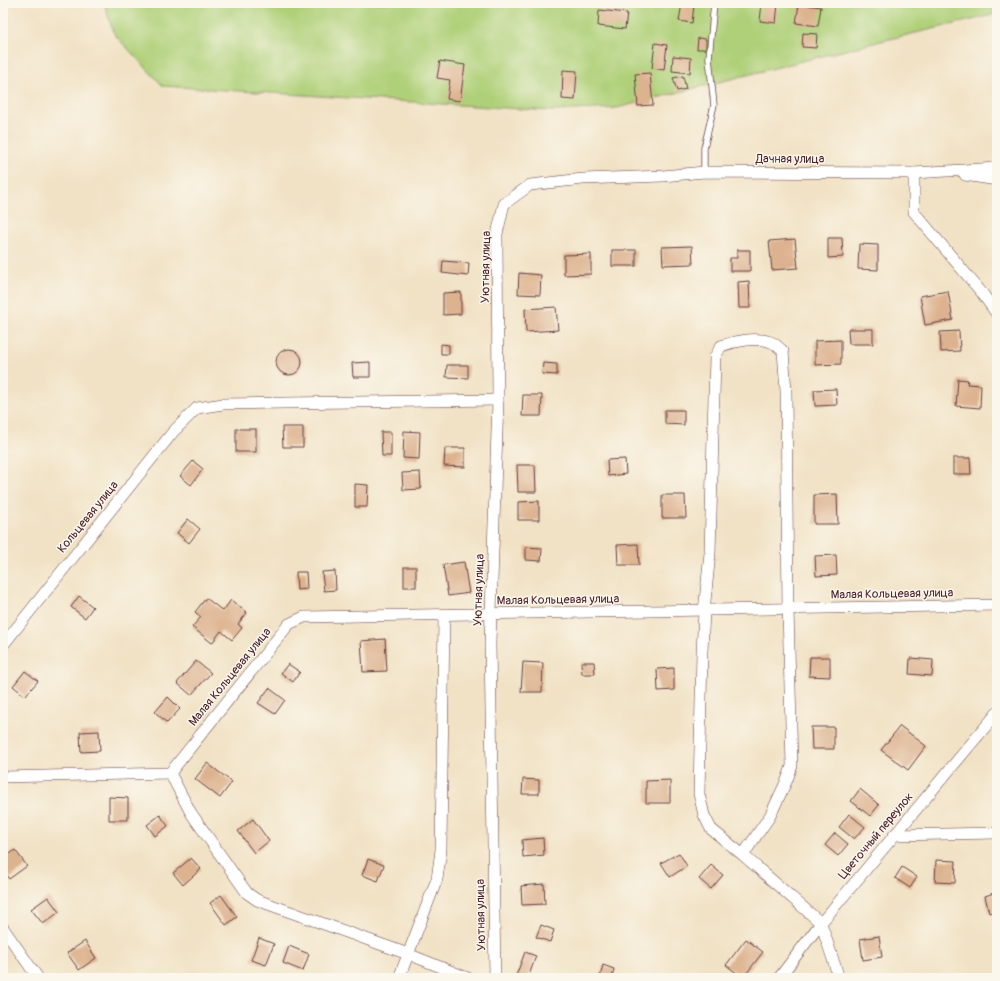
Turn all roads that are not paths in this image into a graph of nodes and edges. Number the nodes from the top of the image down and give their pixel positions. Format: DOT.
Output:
graph roads {
  1 [pos="714,3"];
  2 [pos="997,168"];
  3 [pos="704,172"];
  4 [pos="948,172"];
  5 [pos="914,173"];
  6 [pos="997,180"];
  7 [pos="504,204"];
  8 [pos="997,314"];
  9 [pos="498,400"];
  10 [pos="997,605"];
  11 [pos="788,609"];
  12 [pos="704,611"];
  13 [pos="491,613"];
  14 [pos="444,615"];
  15 [pos="3,645"];
  16 [pos="997,713"];
  17 [pos="170,773"];
  18 [pos="3,777"];
  19 [pos="997,833"];
  20 [pos="894,834"];
  21 [pos="743,855"];
  22 [pos="821,923"];
  23 [pos="3,928"];
  24 [pos="408,954"];
  25 [pos="38,978"];
  26 [pos="399,978"];
  27 [pos="468,978"];
  28 [pos="495,978"];
  29 [pos="779,978"];
  30 [pos="839,978"];
  1 -- 3 [label="lane"];
  2 -- 4 [label="street"];
  3 -- 5 [label="street, Дачная улица"];
  3 -- 7 [label="street, Дачная улица"];
  4 -- 5 [label="street, Дачная улица"];
  4 -- 6 [label="street"];
  5 -- 8 [label="street"];
  7 -- 9 [label="street, Уютная улица"];
  9 -- 13 [label="street, Уютная улица"];
  9 -- 15 [label="street, Кольцевая улица"];
  10 -- 11 [label="street, Малая Кольцевая улица"];
  11 -- 12 [label="street, Малая Кольцевая улица"];
  11 -- 12 [label="street"];
  11 -- 21 [label="street"];
  12 -- 13 [label="street, Малая Кольцевая улица"];
  12 -- 21 [label="street"];
  13 -- 14 [label="street, Малая Кольцевая улица"];
  13 -- 28 [label="street, Уютная улица"];
  14 -- 17 [label="street, Малая Кольцевая улица"];
  14 -- 24 [label="street"];
  16 -- 20 [label="street, Цветочный переулок"];
  17 -- 18 [label="street"];
  17 -- 24 [label="street"];
  19 -- 20 [label="street"];
  20 -- 22 [label="street, Цветочный переулок"];
  21 -- 22 [label="street"];
  22 -- 29 [label="street, Цветочный переулок"];
  22 -- 30 [label="street"];
  23 -- 25 [label="street"];
  24 -- 26 [label="street"];
  24 -- 27 [label="street"];
}
